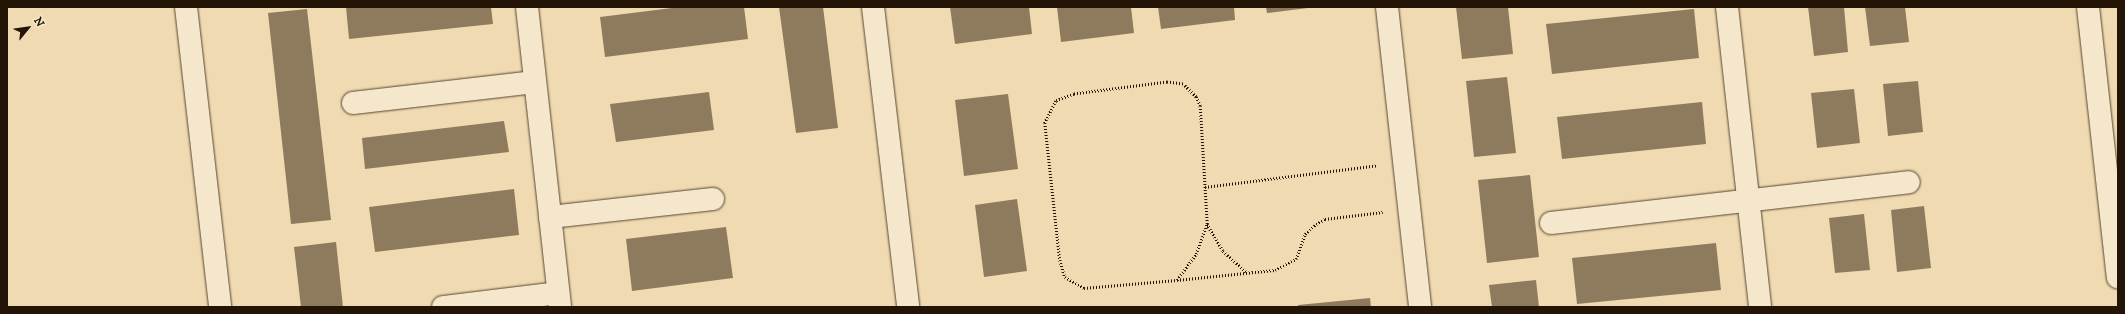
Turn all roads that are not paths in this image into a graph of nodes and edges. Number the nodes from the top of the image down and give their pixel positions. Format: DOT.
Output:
graph roads {
  1 [pos="186,7"];
  2 [pos="527,7"];
  3 [pos="873,7"];
  4 [pos="1387,7"];
  5 [pos="1727,7"];
  6 [pos="2088,7"];
  7 [pos="535,82"];
  8 [pos="353,104"];
  9 [pos="1909,182"];
  10 [pos="713,199"];
  11 [pos="1748,200"];
  12 [pos="550,218"];
  13 [pos="1551,223"];
  14 [pos="2118,277"];
  15 [pos="559,300"];
  16 [pos="220,307"];
  17 [pos="443,307"];
  18 [pos="908,307"];
  19 [pos="1420,307"];
  20 [pos="1760,307"];
  1 -- 16 [label="street"];
  2 -- 7 [label="street"];
  3 -- 18 [label="street"];
  4 -- 19 [label="street"];
  5 -- 11 [label="street"];
  6 -- 14 [label="street"];
  7 -- 8 [label="street"];
  7 -- 12 [label="street"];
  9 -- 11 [label="street"];
  10 -- 12 [label="street"];
  11 -- 13 [label="street"];
  11 -- 20 [label="street"];
  12 -- 15 [label="street"];
  15 -- 17 [label="street"];
}
